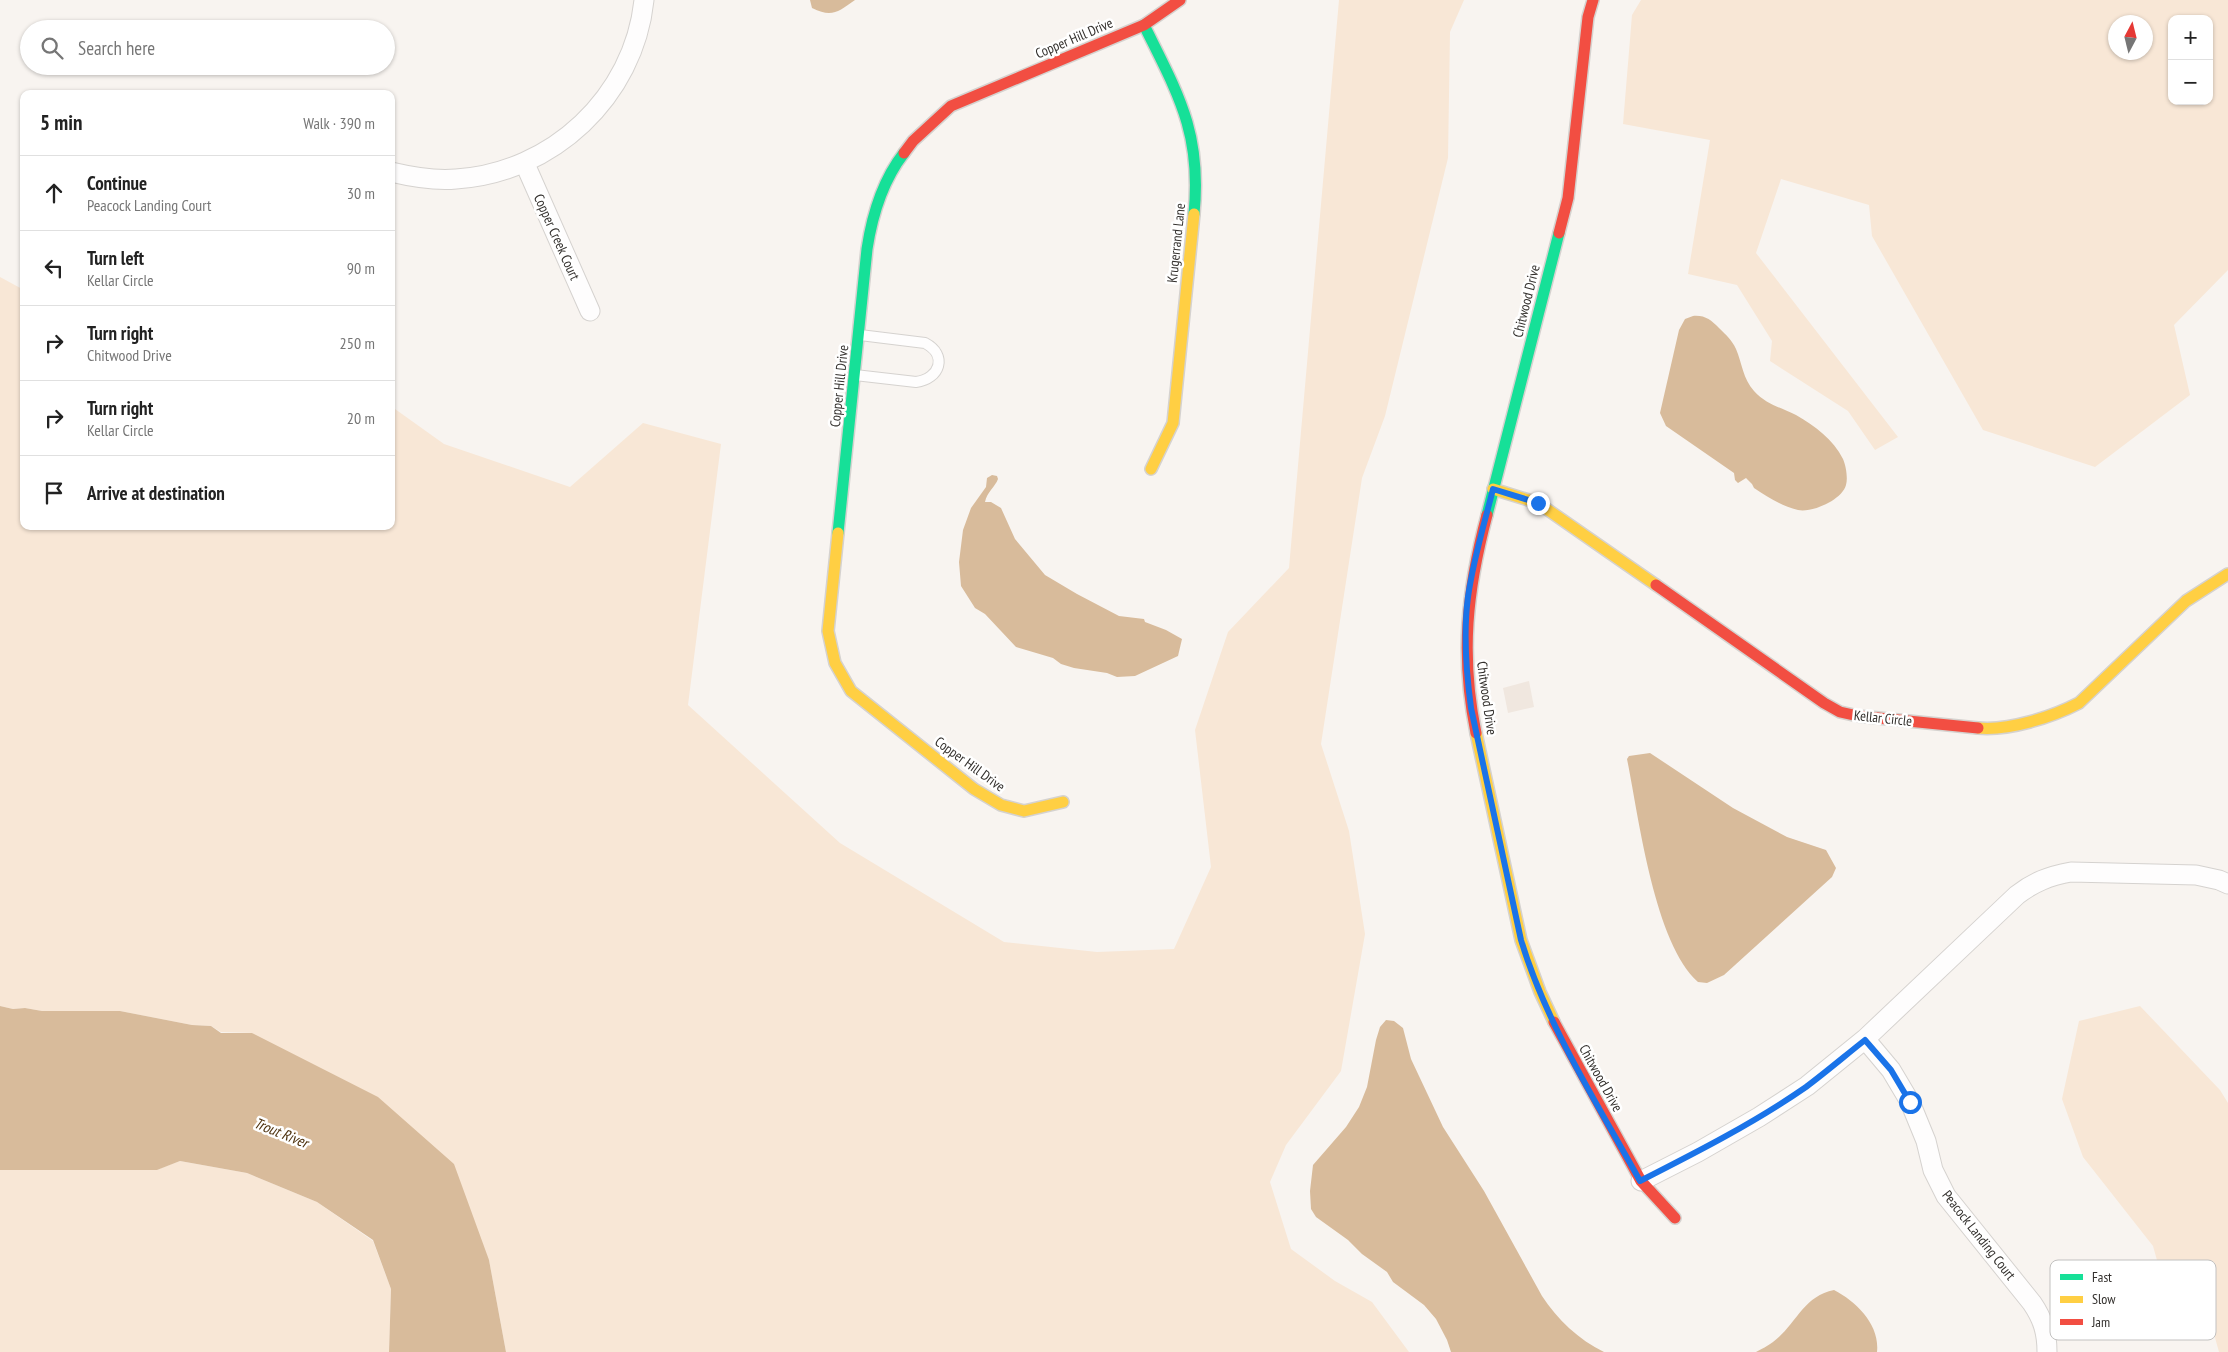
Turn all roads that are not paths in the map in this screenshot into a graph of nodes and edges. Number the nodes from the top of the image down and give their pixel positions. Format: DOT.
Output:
graph roads {
  1 [pos="644,0"];
  2 [pos="1180,0"];
  3 [pos="1593,0"];
  4 [pos="1144,26"];
  5 [pos="525,164"];
  6 [pos="395,173"];
  7 [pos="590,311"];
  8 [pos="859,335"];
  9 [pos="855,375"];
  10 [pos="1151,469"];
  11 [pos="1493,489"];
  12 [pos="2228,574"];
  13 [pos="1063,802"];
  14 [pos="2228,884"];
  15 [pos="1865,1040"];
  16 [pos="1640,1181"];
  17 [pos="1675,1218"];
  18 [pos="2048,1352"];
  1 -- 5 [label="street"];
  2 -- 4 [label="street, Copper Hill Drive"];
  3 -- 11 [label="street, Chitwood Drive"];
  4 -- 8 [label="street, Copper Hill Drive"];
  4 -- 10 [label="street, Krugerrand Lane"];
  5 -- 6 [label="street"];
  5 -- 7 [label="street, Copper Creek Court"];
  8 -- 9 [label="street, Copper Hill Drive"];
  8 -- 9 [label="lane"];
  9 -- 13 [label="street, Copper Hill Drive"];
  11 -- 12 [label="street, Kellar Circle"];
  11 -- 16 [label="street, Chitwood Drive"];
  14 -- 15 [label="street"];
  15 -- 16 [label="street"];
  15 -- 18 [label="street, Peacock Landing Court"];
  16 -- 17 [label="street, Chitwood Drive"];
}
